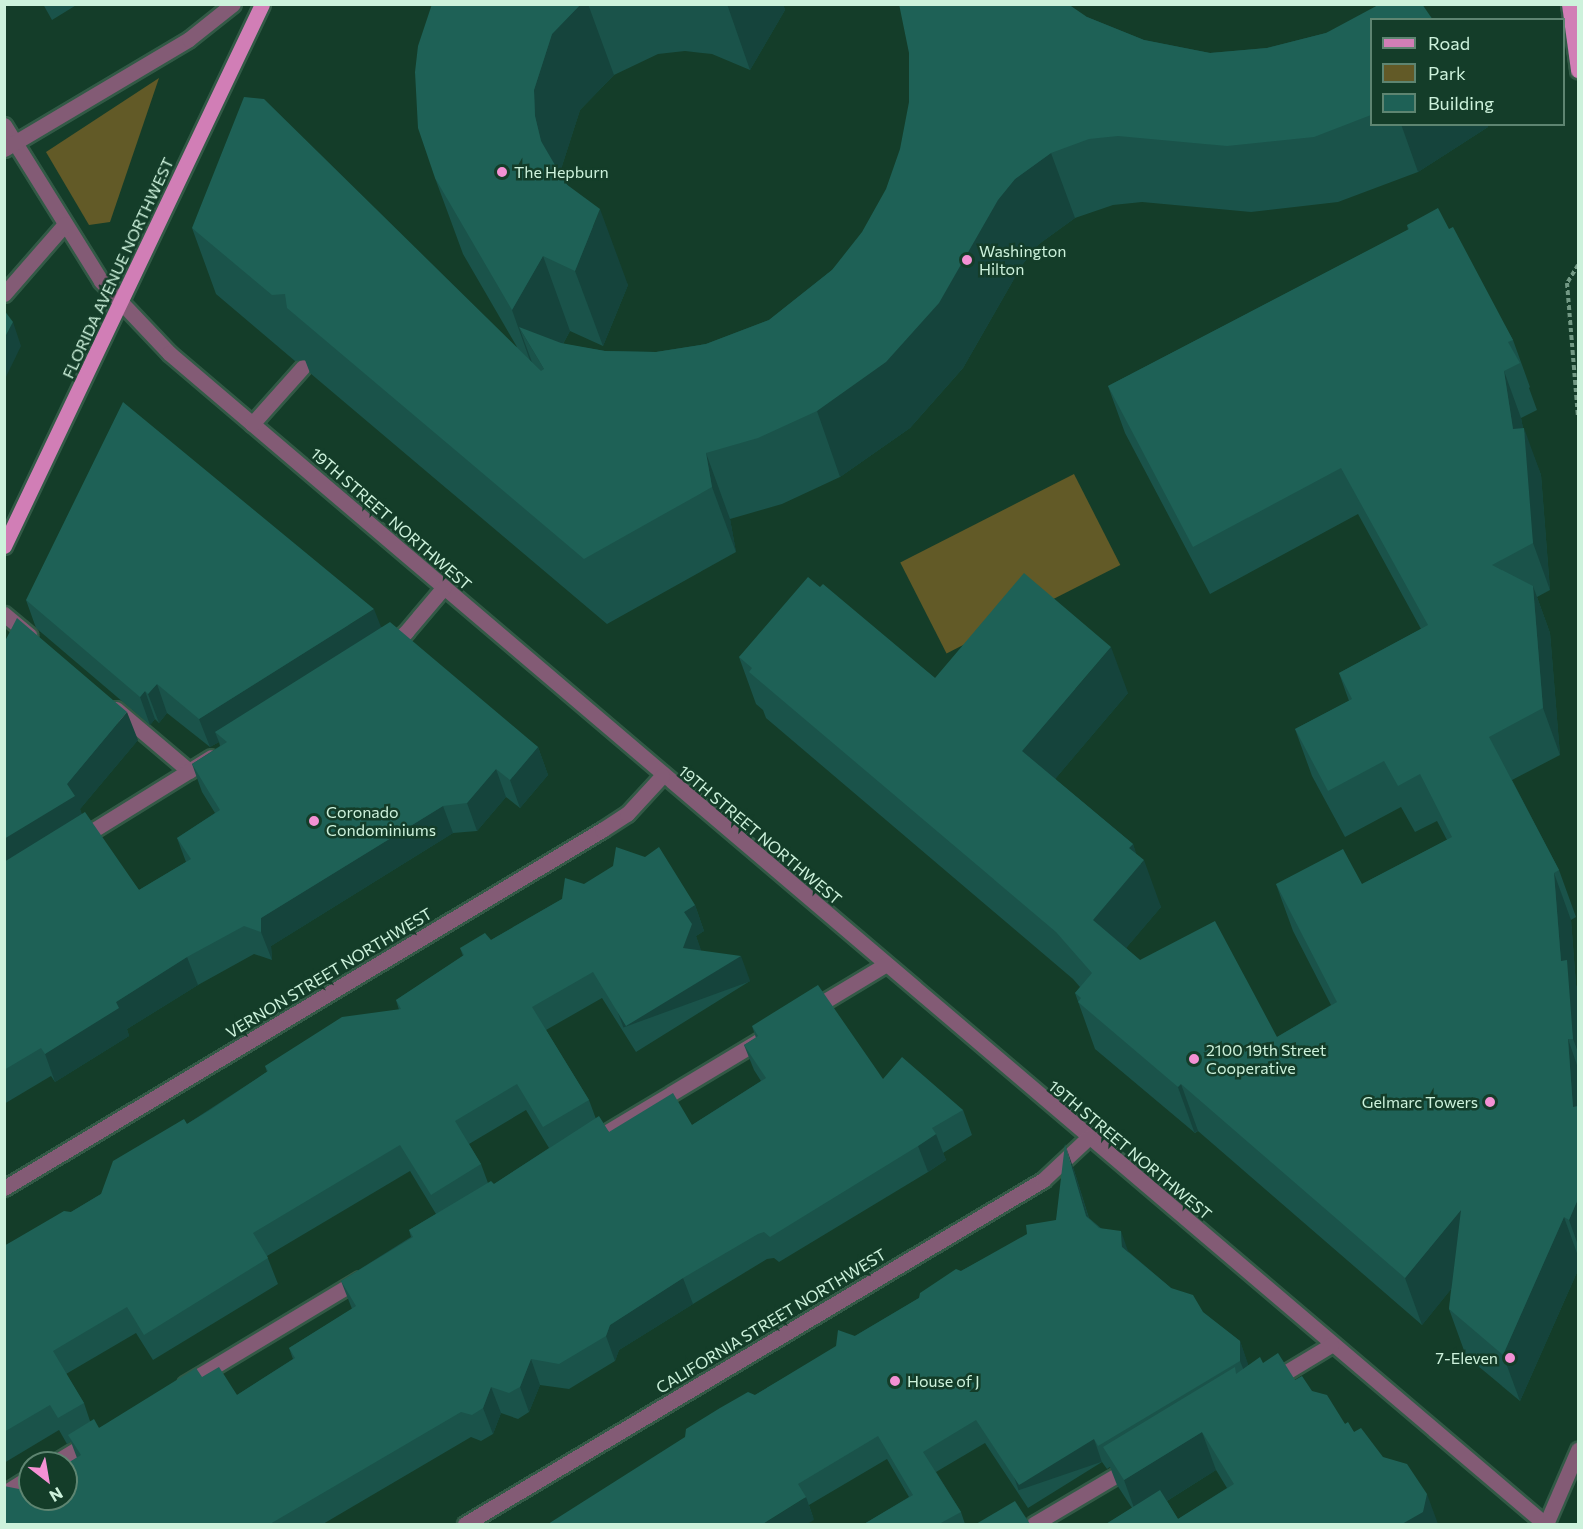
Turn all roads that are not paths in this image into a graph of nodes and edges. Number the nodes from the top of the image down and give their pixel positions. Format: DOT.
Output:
graph roads {
  1 [pos="233,4"];
  2 [pos="262,4"];
  3 [pos="1569,4"];
  4 [pos="1578,69"];
  5 [pos="4,125"];
  6 [pos="10,146"];
  7 [pos="65,224"];
  8 [pos="4,294"];
  9 [pos="121,305"];
  10 [pos="303,367"];
  11 [pos="252,424"];
  12 [pos="4,546"];
  13 [pos="444,587"];
  14 [pos="4,614"];
  15 [pos="39,643"];
  16 [pos="380,654"];
  17 [pos="100,696"];
  18 [pos="229,747"];
  19 [pos="189,771"];
  20 [pos="662,777"];
  21 [pos="63,849"];
  22 [pos="885,965"];
  23 [pos="800,1016"];
  24 [pos="779,1028"];
  25 [pos="1088,1138"];
  26 [pos="575,1151"];
  27 [pos="4,1188"];
  28 [pos="371,1273"];
  29 [pos="1331,1345"];
  30 [pos="1258,1389"];
  31 [pos="166,1396"];
  32 [pos="105,1432"];
  33 [pos="1578,1450"];
  34 [pos="74,1451"];
  35 [pos="1150,1455"];
  36 [pos="18,1484"];
  37 [pos="4,1493"];
  38 [pos="465,1524"];
  39 [pos="1034,1524"];
  40 [pos="1545,1524"];
  1 -- 6 [label="street"];
  2 -- 9 [label="main road, FLORIDA AVENUE NORTHWEST"];
  3 -- 4 [label="main road"];
  5 -- 6 [label="street, 19TH STREET NORTHWEST"];
  6 -- 7 [label="street, 19TH STREET NORTHWEST"];
  7 -- 8 [label="street"];
  7 -- 9 [label="street, 19TH STREET NORTHWEST"];
  9 -- 11 [label="street, 19TH STREET NORTHWEST"];
  9 -- 12 [label="main road, FLORIDA AVENUE NORTHWEST"];
  10 -- 11 [label="street"];
  11 -- 13 [label="street, 19TH STREET NORTHWEST"];
  13 -- 16 [label="street"];
  13 -- 20 [label="street, 19TH STREET NORTHWEST"];
  14 -- 15 [label="street"];
  17 -- 19 [label="street"];
  18 -- 19 [label="street"];
  19 -- 21 [label="street"];
  20 -- 22 [label="street, 19TH STREET NORTHWEST"];
  20 -- 27 [label="street, VERNON STREET NORTHWEST"];
  22 -- 23 [label="street"];
  22 -- 25 [label="street, 19TH STREET NORTHWEST"];
  24 -- 26 [label="street"];
  25 -- 29 [label="street, 19TH STREET NORTHWEST"];
  25 -- 38 [label="street, CALIFORNIA STREET NORTHWEST"];
  28 -- 31 [label="street"];
  29 -- 30 [label="street"];
  29 -- 40 [label="street, 19TH STREET NORTHWEST"];
  32 -- 34 [label="street"];
  33 -- 40 [label="street"];
  35 -- 39 [label="street"];
  36 -- 37 [label="street"];
}
